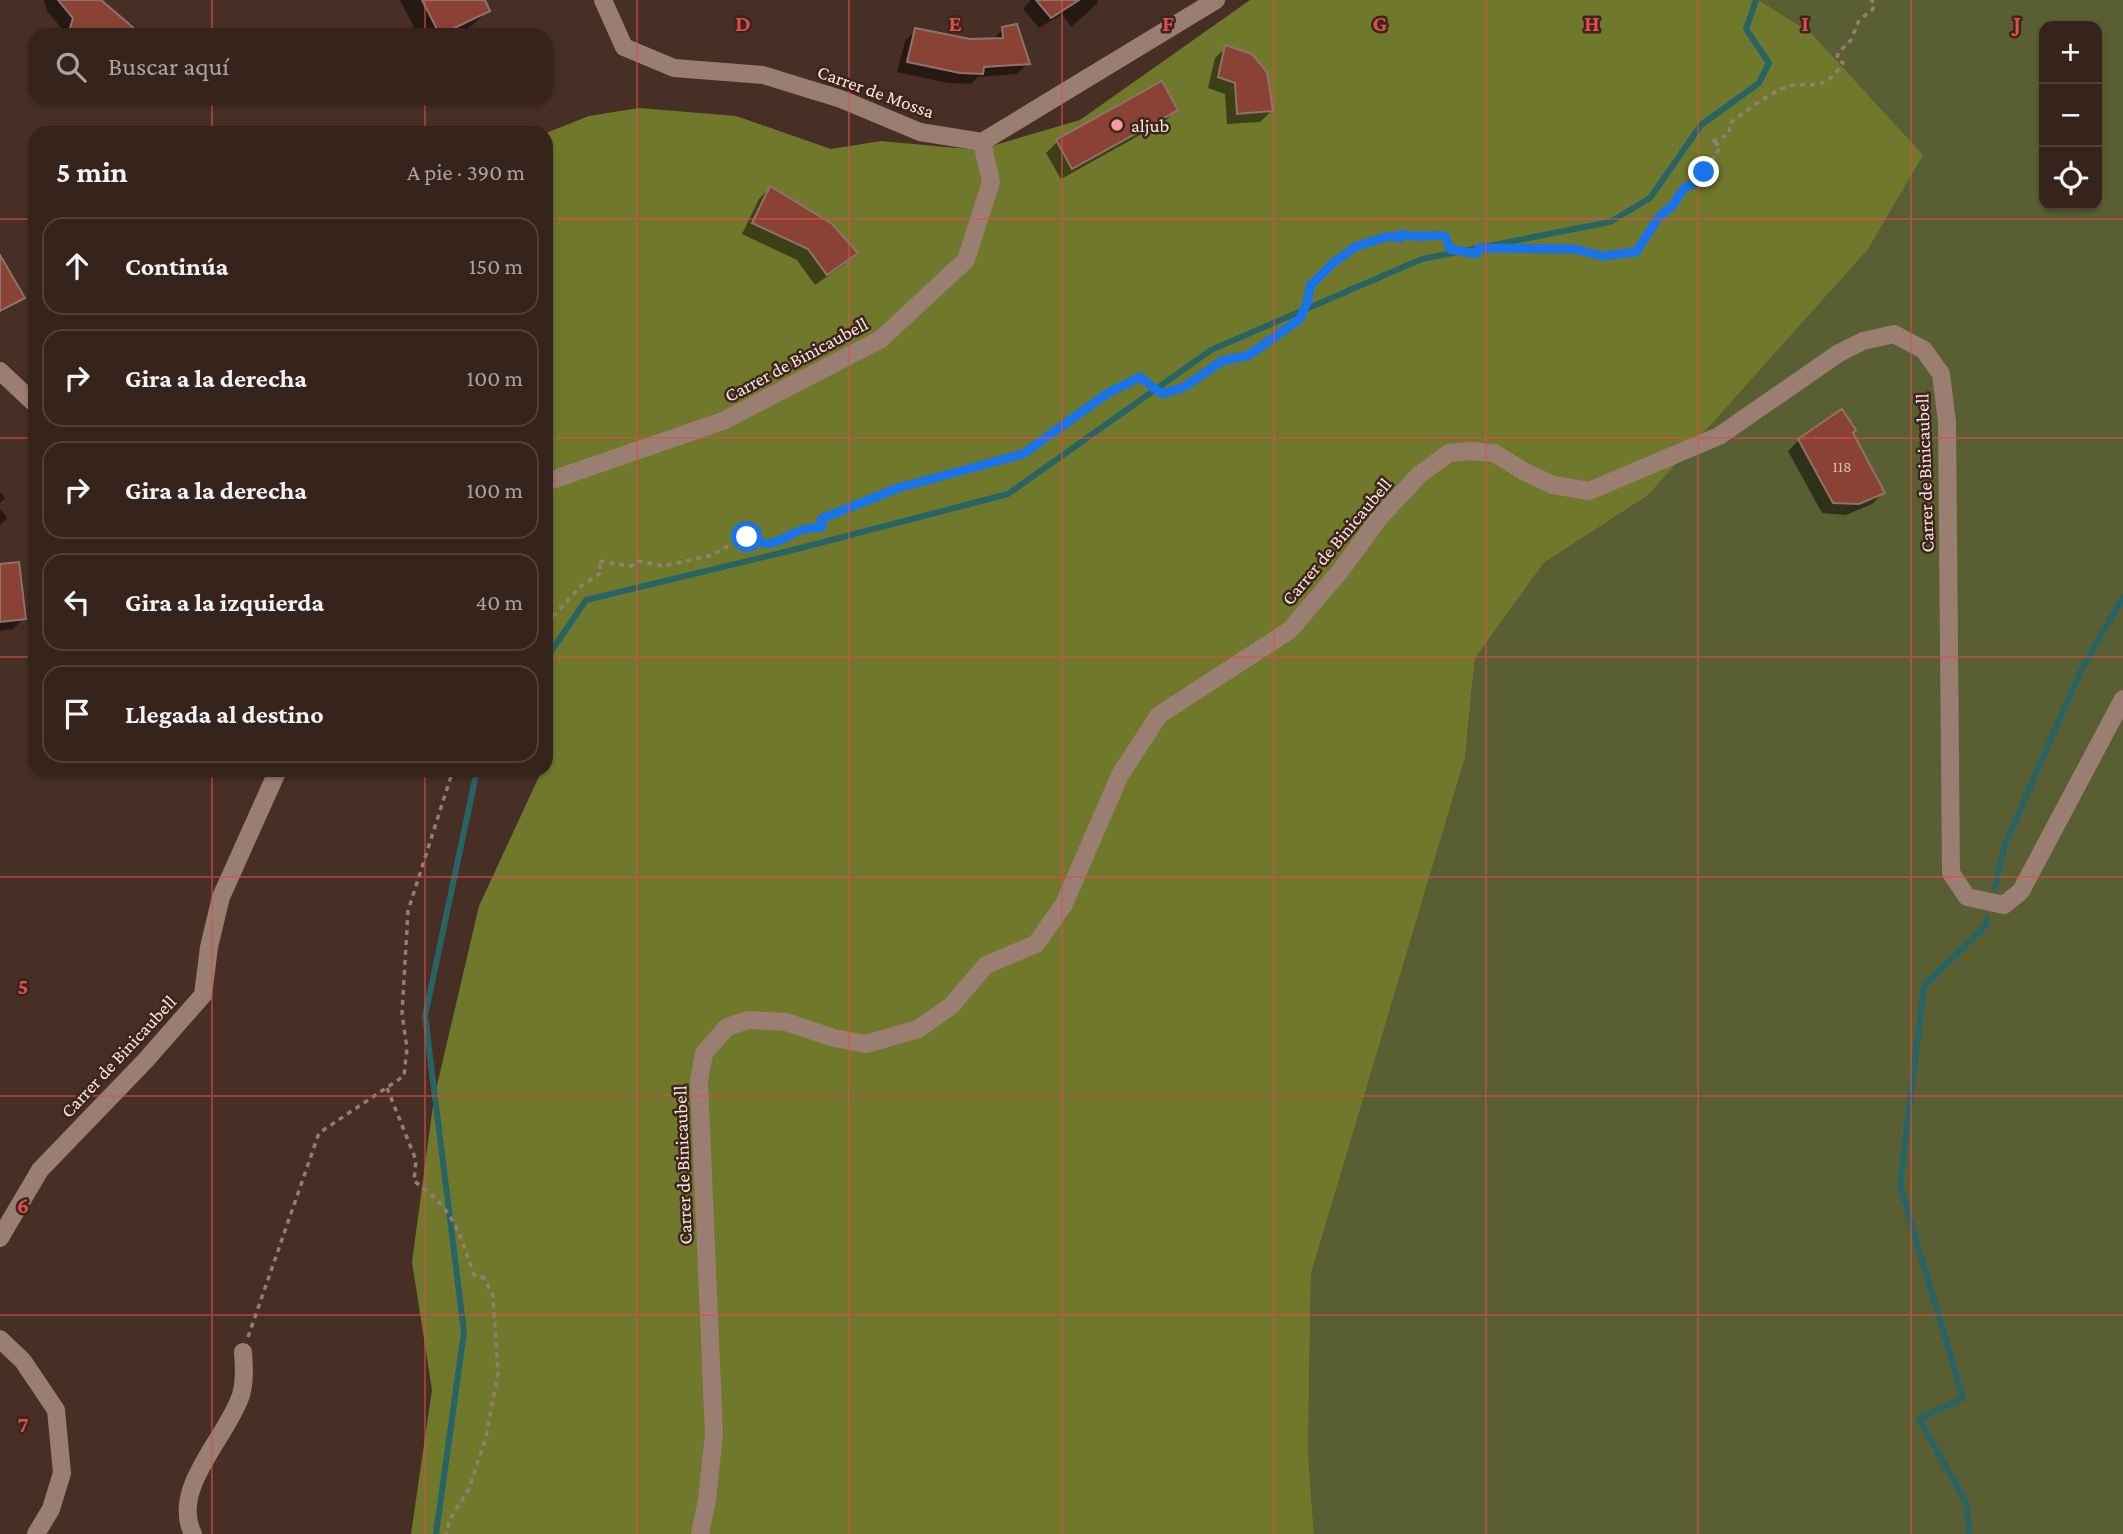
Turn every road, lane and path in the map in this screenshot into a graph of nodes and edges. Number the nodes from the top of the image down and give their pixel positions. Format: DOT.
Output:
graph roads {
  1 [pos="603,0"];
  2 [pos="1216,0"];
  3 [pos="1870,0"];
  4 [pos="982,142"];
  5 [pos="0,371"];
  6 [pos="28,397"];
  7 [pos="553,480"];
  8 [pos="553,616"];
  9 [pos="2123,699"];
  10 [pos="275,777"];
  11 [pos="451,777"];
  12 [pos="387,1087"];
  13 [pos="0,1238"];
  14 [pos="0,1339"];
  15 [pos="243,1352"];
  16 [pos="36,1534"];
  17 [pos="193,1534"];
  18 [pos="446,1534"];
  19 [pos="700,1534"];
  1 -- 4 [label="street, Carrer de Mossa"];
  2 -- 4 [label="street"];
  3 -- 8 [label="path"];
  4 -- 7 [label="street, Carrer de Binicaubell"];
  5 -- 6 [label="street"];
  9 -- 19 [label="street, Carrer de Binicaubell"];
  10 -- 13 [label="street, Carrer de Binicaubell"];
  11 -- 12 [label="path"];
  12 -- 15 [label="path"];
  12 -- 18 [label="path"];
  14 -- 16 [label="street"];
  15 -- 17 [label="street"];
}
